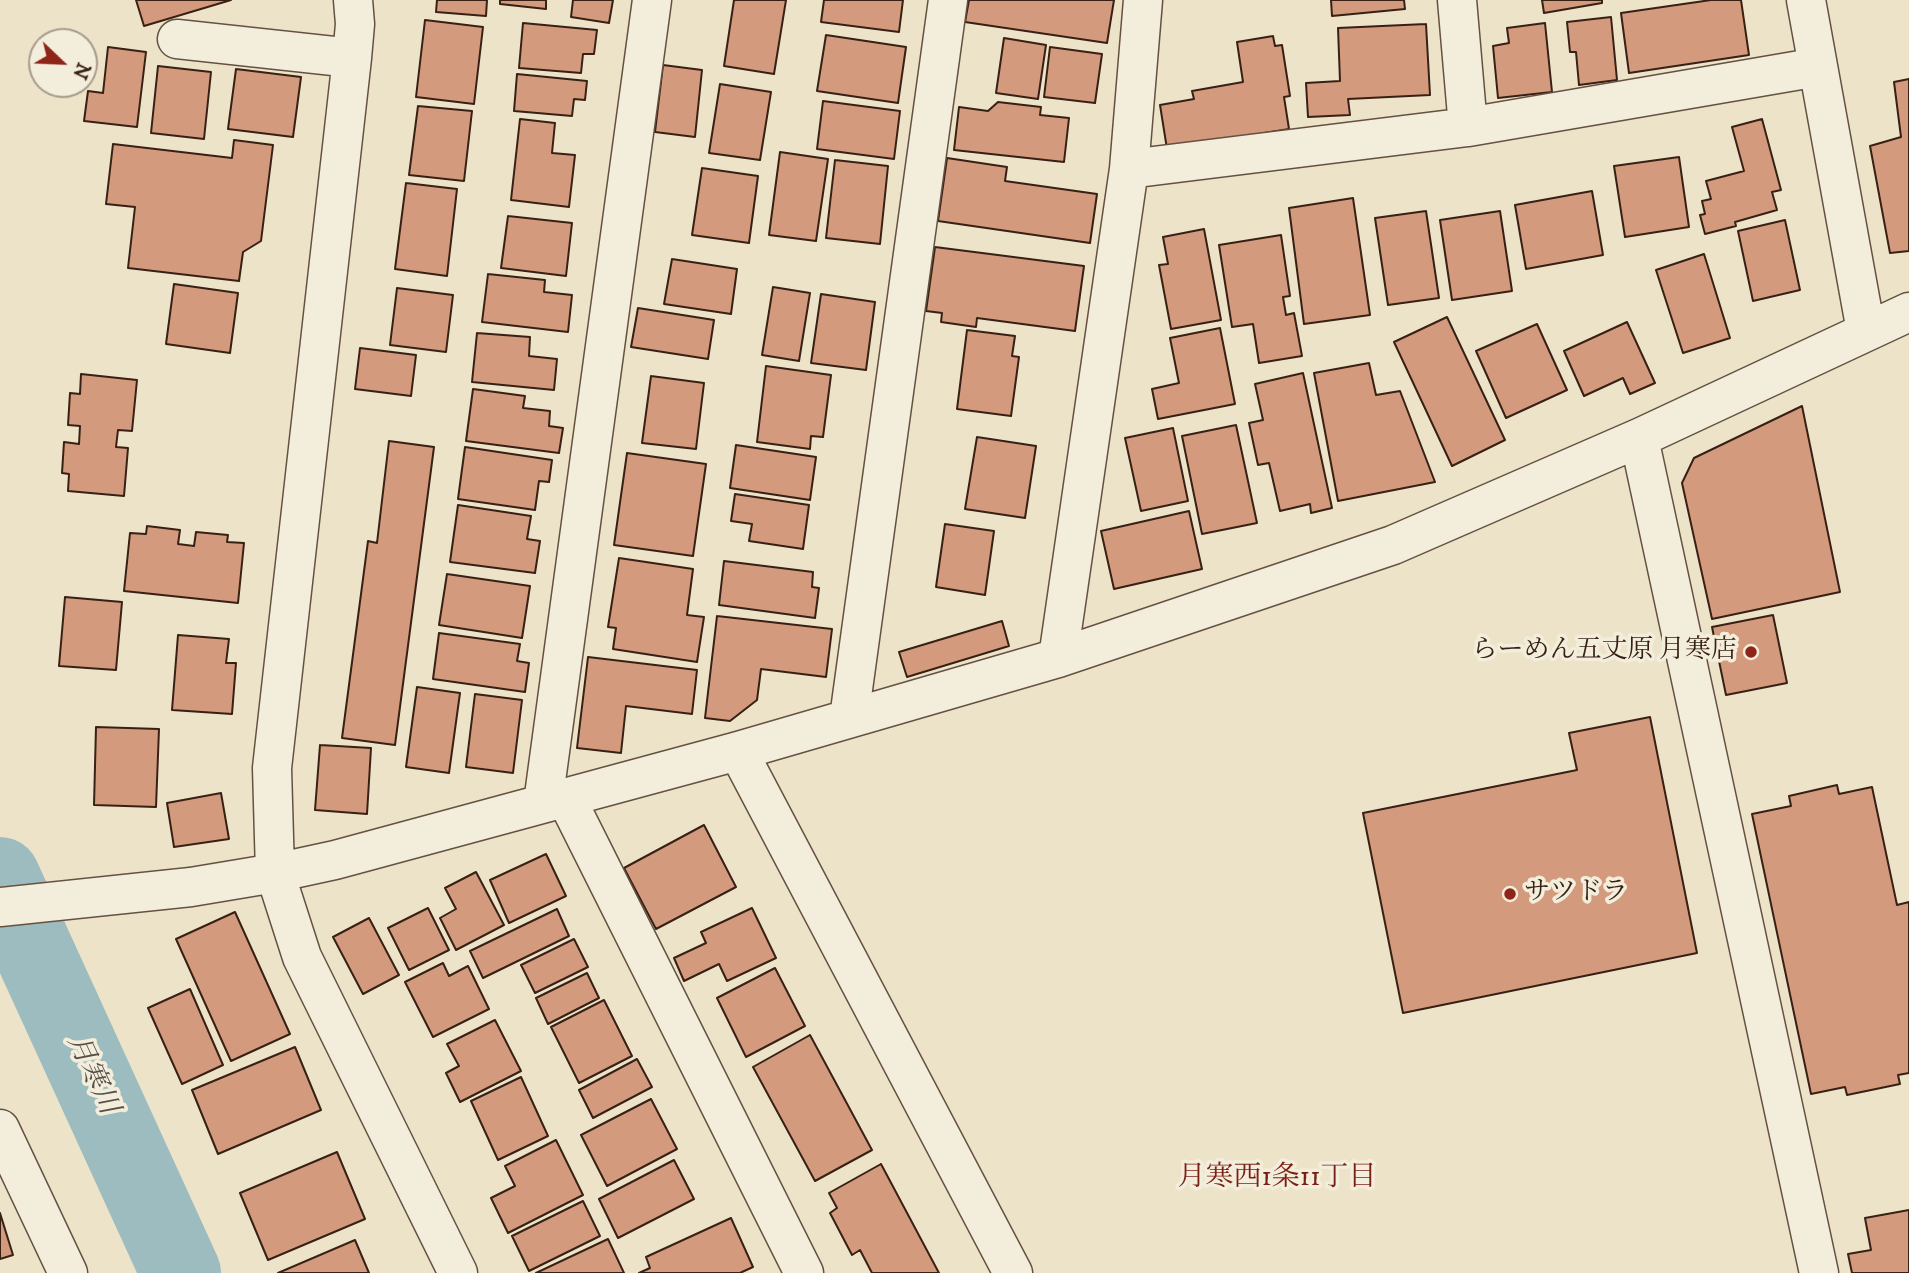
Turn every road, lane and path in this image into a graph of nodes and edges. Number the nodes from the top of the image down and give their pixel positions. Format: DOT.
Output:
graph roads {
  1 [pos="353,0"];
  2 [pos="652,0"];
  3 [pos="948,0"];
  4 [pos="1143,0"];
  5 [pos="1457,0"];
  6 [pos="1806,0"];
  7 [pos="177,39"];
  8 [pos="352,58"];
  9 [pos="1818,67"];
  10 [pos="1468,127"];
  11 [pos="1129,169"];
  12 [pos="1909,312"];
  13 [pos="1866,331"];
  14 [pos="1639,439"];
  15 [pos="1058,658"];
  16 [pos="849,718"];
  17 [pos="738,751"];
  18 [pos="554,800"];
  19 [pos="275,873"];
  20 [pos="0,907"];
  21 [pos="1,1133"];
  22 [pos="68,1273"];
  23 [pos="458,1273"];
  24 [pos="804,1273"];
  25 [pos="1013,1273"];
  26 [pos="1819,1273"];
  1 -- 8 [label="street"];
  2 -- 18 [label="street"];
  3 -- 16 [label="street"];
  4 -- 11 [label="street"];
  5 -- 10 [label="street"];
  6 -- 9 [label="street"];
  7 -- 8 [label="street"];
  8 -- 19 [label="street"];
  9 -- 10 [label="street"];
  9 -- 13 [label="street"];
  10 -- 11 [label="street"];
  11 -- 15 [label="street"];
  12 -- 13 [label="street"];
  13 -- 14 [label="street"];
  14 -- 15 [label="street"];
  14 -- 26 [label="street"];
  15 -- 16 [label="street"];
  16 -- 17 [label="street"];
  17 -- 18 [label="street"];
  17 -- 25 [label="street"];
  18 -- 19 [label="street"];
  18 -- 24 [label="street"];
  19 -- 20 [label="street"];
  19 -- 23 [label="street"];
  21 -- 22 [label="street"];
}
